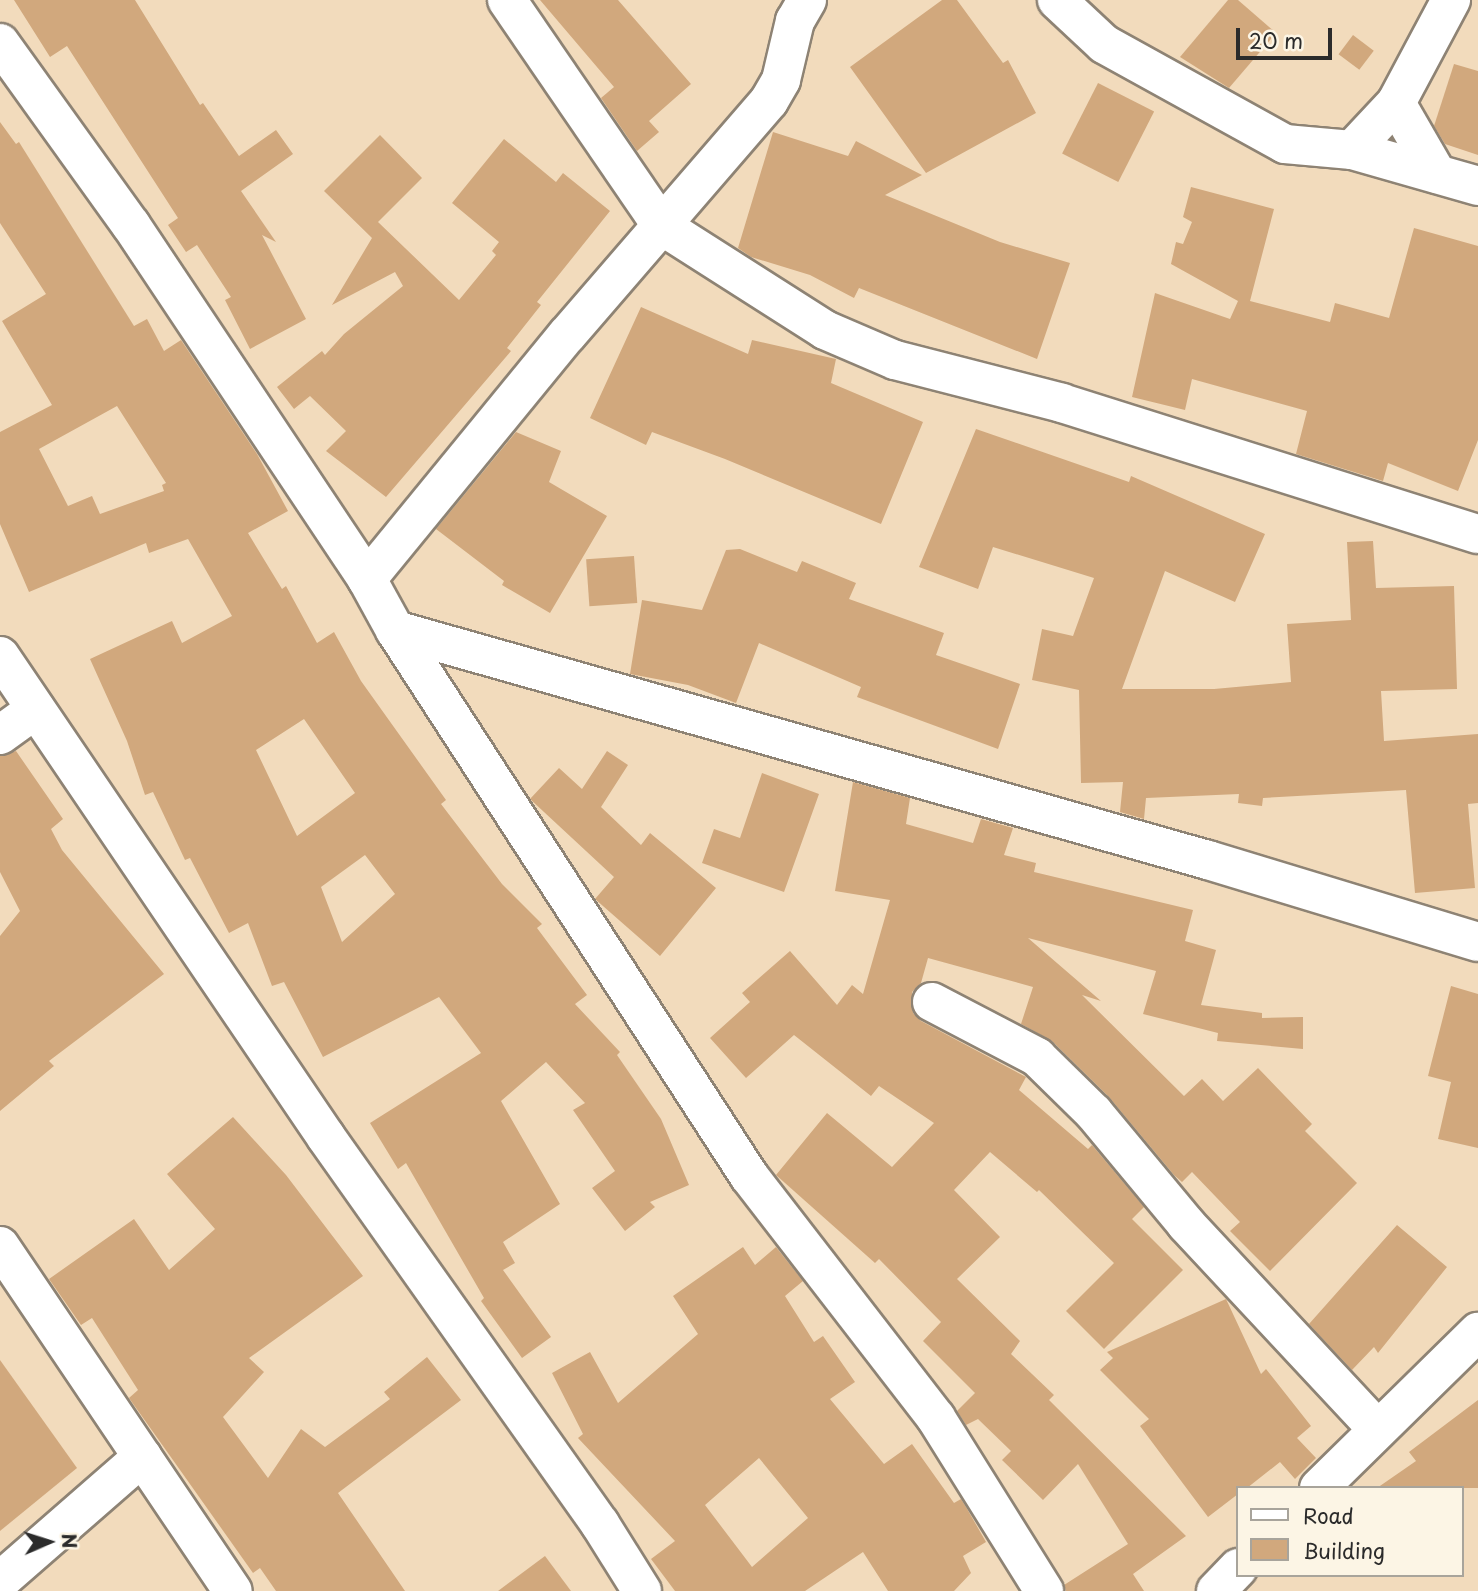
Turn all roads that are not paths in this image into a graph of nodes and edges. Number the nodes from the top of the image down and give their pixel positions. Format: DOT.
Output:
graph roads {
  1 [pos="506,0"];
  2 [pos="807,0"];
  3 [pos="1057,0"];
  4 [pos="1451,0"];
  5 [pos="0,43"];
  6 [pos="1396,103"];
  7 [pos="1352,150"];
  8 [pos="1437,174"];
  9 [pos="1478,186"];
  10 [pos="662,226"];
  11 [pos="1478,534"];
  12 [pos="367,579"];
  13 [pos="395,630"];
  14 [pos="0,656"];
  15 [pos="36,709"];
  16 [pos="0,735"];
  17 [pos="1478,942"];
  18 [pos="932,1002"];
  19 [pos="0,1246"];
  20 [pos="1478,1332"];
  21 [pos="1377,1429"];
  22 [pos="142,1457"];
  23 [pos="1321,1486"];
  24 [pos="1236,1570"];
  25 [pos="0,1581"];
  26 [pos="233,1591"];
  27 [pos="642,1591"];
  28 [pos="1044,1591"];
  29 [pos="1216,1591"];
  1 -- 10 [label="street"];
  2 -- 10 [label="street"];
  3 -- 7 [label="street"];
  4 -- 6 [label="street"];
  5 -- 12 [label="street"];
  6 -- 7 [label="street"];
  6 -- 8 [label="street"];
  7 -- 8 [label="street"];
  8 -- 9 [label="street"];
  10 -- 11 [label="street"];
  10 -- 12 [label="street"];
  12 -- 13 [label="street"];
  13 -- 17 [label="street"];
  13 -- 28 [label="street"];
  14 -- 15 [label="street"];
  15 -- 16 [label="street"];
  15 -- 27 [label="street"];
  18 -- 21 [label="street"];
  19 -- 22 [label="street"];
  20 -- 21 [label="street"];
  21 -- 23 [label="street"];
  22 -- 25 [label="street"];
  22 -- 26 [label="street"];
  24 -- 29 [label="street"];
}
